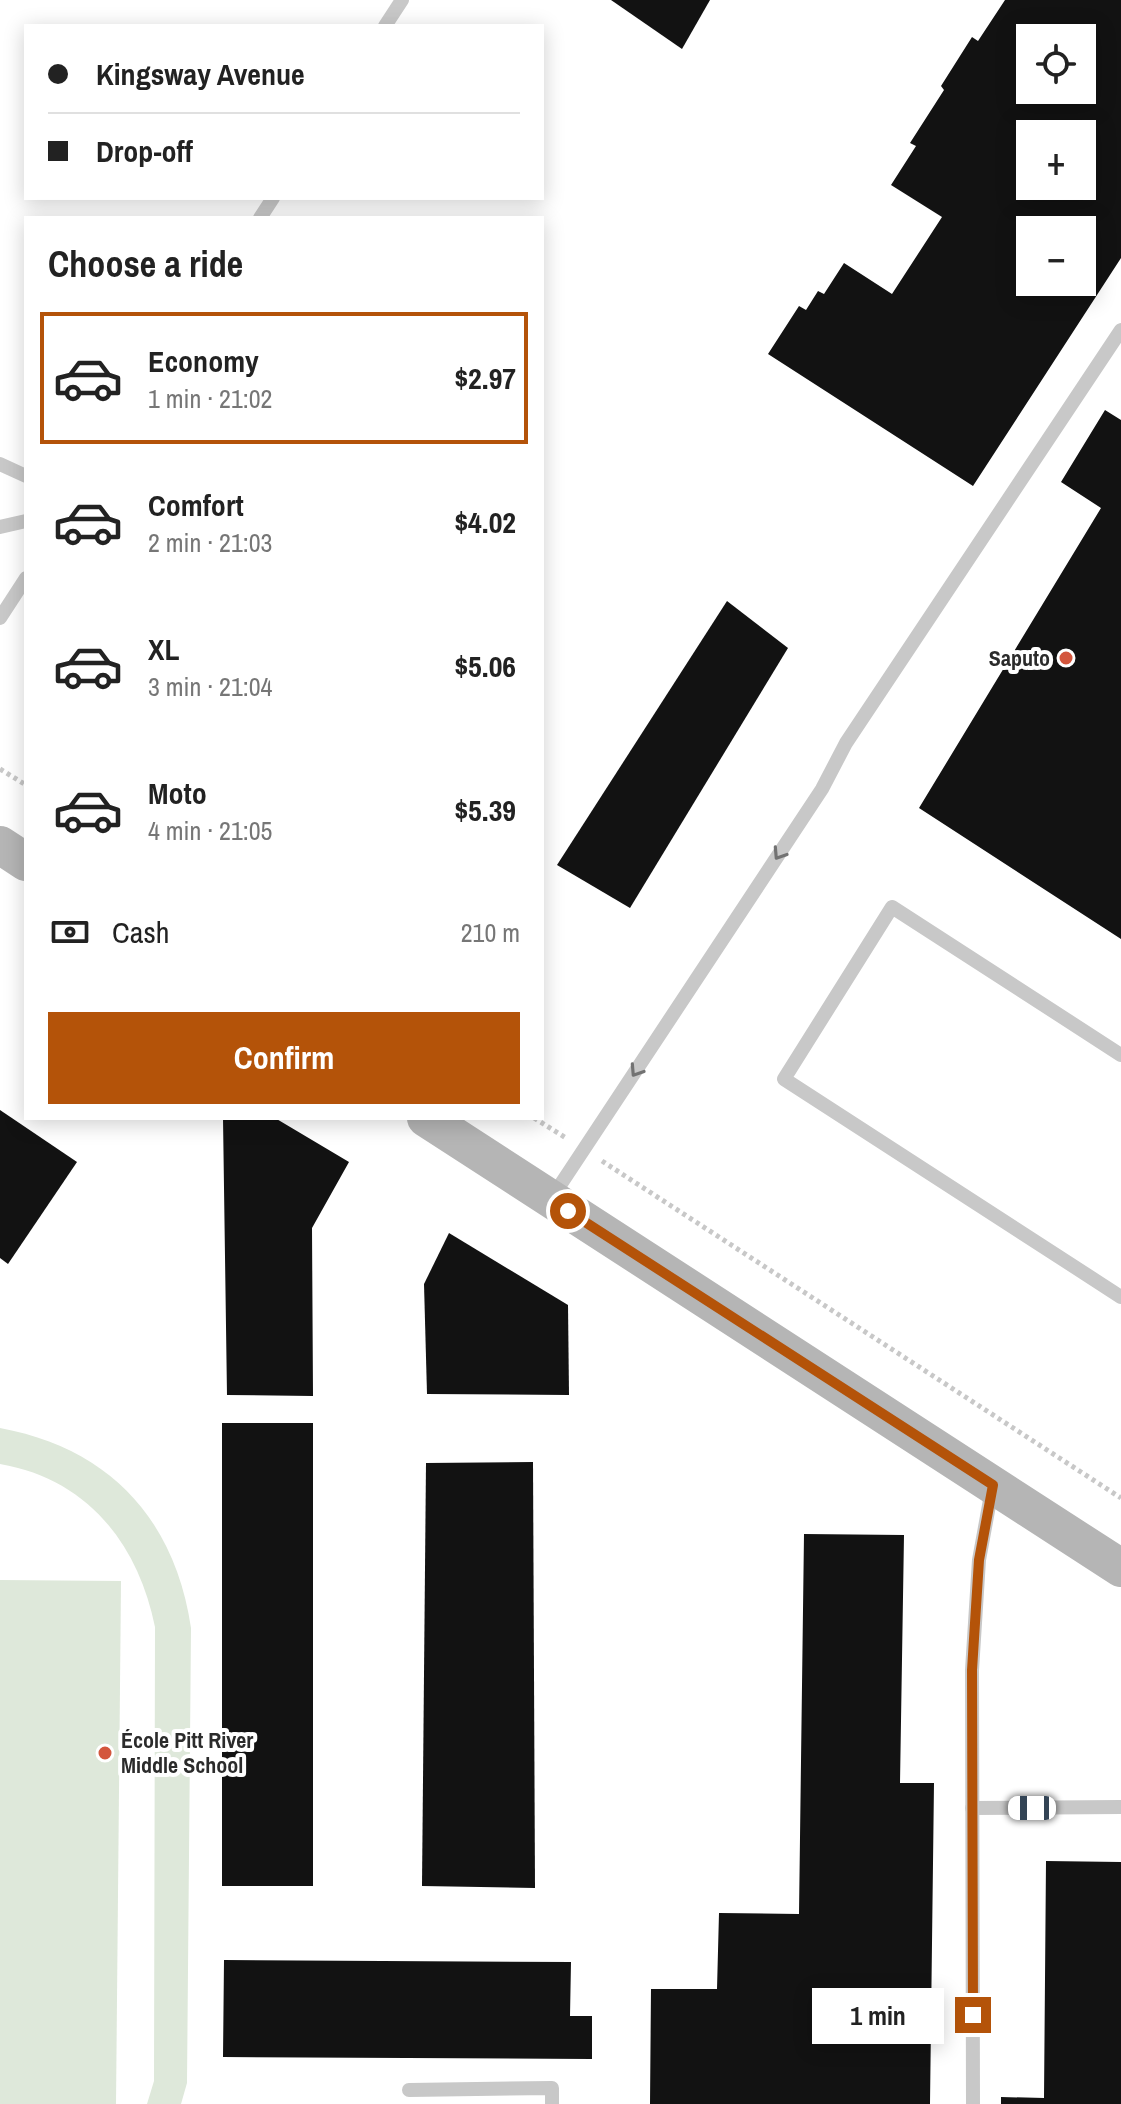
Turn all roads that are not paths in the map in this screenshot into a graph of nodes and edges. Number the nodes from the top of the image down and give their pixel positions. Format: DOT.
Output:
graph roads {
  1 [pos="402,0"];
  2 [pos="386,24"];
  3 [pos="1121,330"];
  4 [pos="0,464"];
  5 [pos="24,475"];
  6 [pos="24,521"];
  7 [pos="0,527"];
  8 [pos="24,581"];
  9 [pos="0,618"];
  10 [pos="0,845"];
  11 [pos="24,861"];
  12 [pos="1121,1055"];
  13 [pos="429,1120"];
  14 [pos="550,1199"];
  15 [pos="1121,1297"];
  16 [pos="993,1485"];
  17 [pos="1121,1568"];
  18 [pos="1121,1807"];
  19 [pos="972,1808"];
  20 [pos="409,2090"];
  21 [pos="552,2104"];
  22 [pos="973,2104"];
  1 -- 2 [label="lane"];
  3 -- 14 [label="lane, one-way"];
  4 -- 5 [label="lane"];
  6 -- 7 [label="lane"];
  8 -- 9 [label="lane"];
  10 -- 11 [label="main road"];
  12 -- 15 [label="lane"];
  13 -- 14 [label="main road"];
  14 -- 16 [label="main road"];
  16 -- 17 [label="main road"];
  16 -- 19 [label="lane"];
  18 -- 19 [label="lane"];
  19 -- 22 [label="lane"];
  20 -- 21 [label="lane"];
}
